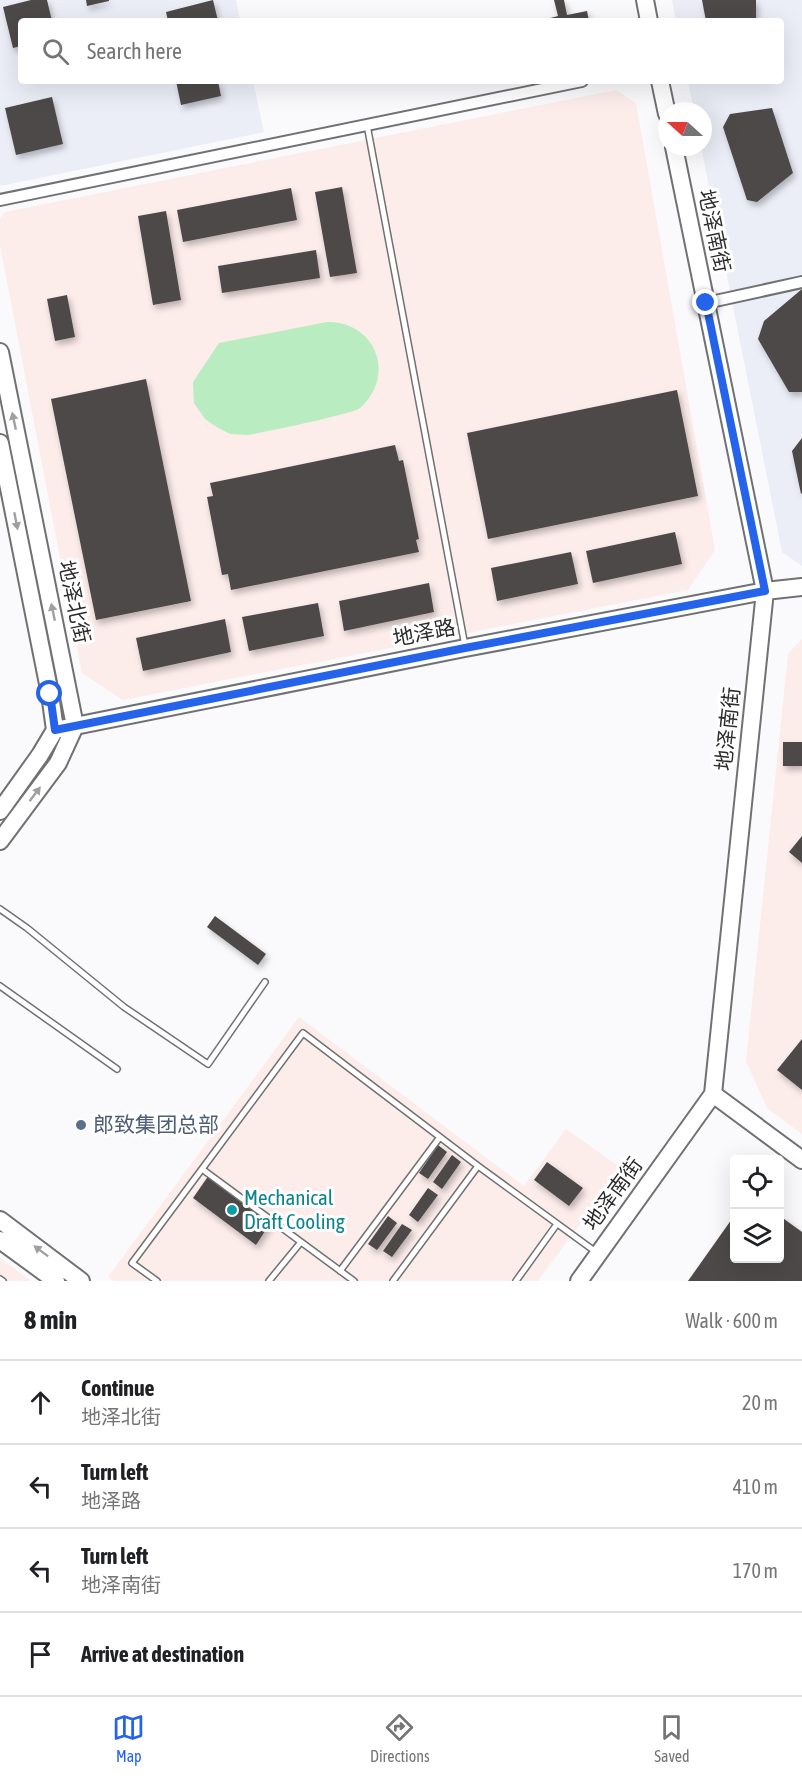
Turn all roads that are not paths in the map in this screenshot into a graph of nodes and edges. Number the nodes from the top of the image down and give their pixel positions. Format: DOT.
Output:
graph roads {
  1 [pos="645,0"];
  2 [pos="648,18"];
  3 [pos="567,84"];
  4 [pos="661,84"];
  5 [pos="664,102"];
  6 [pos="367,125"];
  7 [pos="676,156"];
  8 [pos="0,200"];
  9 [pos="802,282"];
  10 [pos="706,303"];
  11 [pos="0,352"];
  12 [pos="0,443"];
  13 [pos="802,587"];
  14 [pos="765,591"];
  15 [pos="465,648"];
  16 [pos="75,726"];
  17 [pos="55,730"];
  18 [pos="0,811"];
  19 [pos="0,841"];
  20 [pos="0,909"];
  21 [pos="266,982"];
  22 [pos="0,986"];
  23 [pos="117,1069"];
  24 [pos="713,1094"];
  25 [pos="440,1137"];
  26 [pos="802,1160"];
  27 [pos="478,1166"];
  28 [pos="202,1168"];
  29 [pos="557,1224"];
  30 [pos="2,1234"];
  31 [pos="301,1242"];
  32 [pos="598,1254"];
  33 [pos="340,1271"];
  34 [pos="56,1281"];
  35 [pos="81,1281"];
  36 [pos="157,1281"];
  37 [pos="269,1281"];
  38 [pos="354,1281"];
  39 [pos="393,1281"];
  40 [pos="516,1281"];
  41 [pos="579,1281"];
  1 -- 2 [label="street"];
  3 -- 6 [label="street"];
  4 -- 5 [label="street"];
  6 -- 8 [label="street"];
  6 -- 15 [label="lane"];
  7 -- 10 [label="street, 地泽南街"];
  9 -- 10 [label="street"];
  10 -- 14 [label="street, 地泽南街"];
  16 -- 11 [label="street, 地泽北街, one-way"];
  12 -- 17 [label="street, 地泽北街, one-way"];
  13 -- 14 [label="street, 地泽路"];
  14 -- 15 [label="street, 地泽路"];
  14 -- 24 [label="street, 地泽南街"];
  15 -- 16 [label="street, 地泽路"];
  16 -- 17 [label="street, 地泽路"];
  19 -- 16 [label="street, one-way"];
  17 -- 18 [label="street"];
  20 -- 21 [label="lane"];
  22 -- 23 [label="lane"];
  24 -- 26 [label="street"];
  24 -- 32 [label="street, 地泽南街"];
  25 -- 27 [label="lane"];
  25 -- 28 [label="lane"];
  25 -- 33 [label="lane"];
  27 -- 29 [label="lane"];
  27 -- 39 [label="lane"];
  28 -- 31 [label="lane"];
  28 -- 36 [label="lane"];
  29 -- 32 [label="lane"];
  29 -- 40 [label="lane"];
  30 -- 34 [label="street"];
  35 -- 30 [label="street, one-way"];
  31 -- 33 [label="lane"];
  31 -- 37 [label="lane"];
  32 -- 41 [label="street, 地泽南街"];
  33 -- 38 [label="lane"];
}
